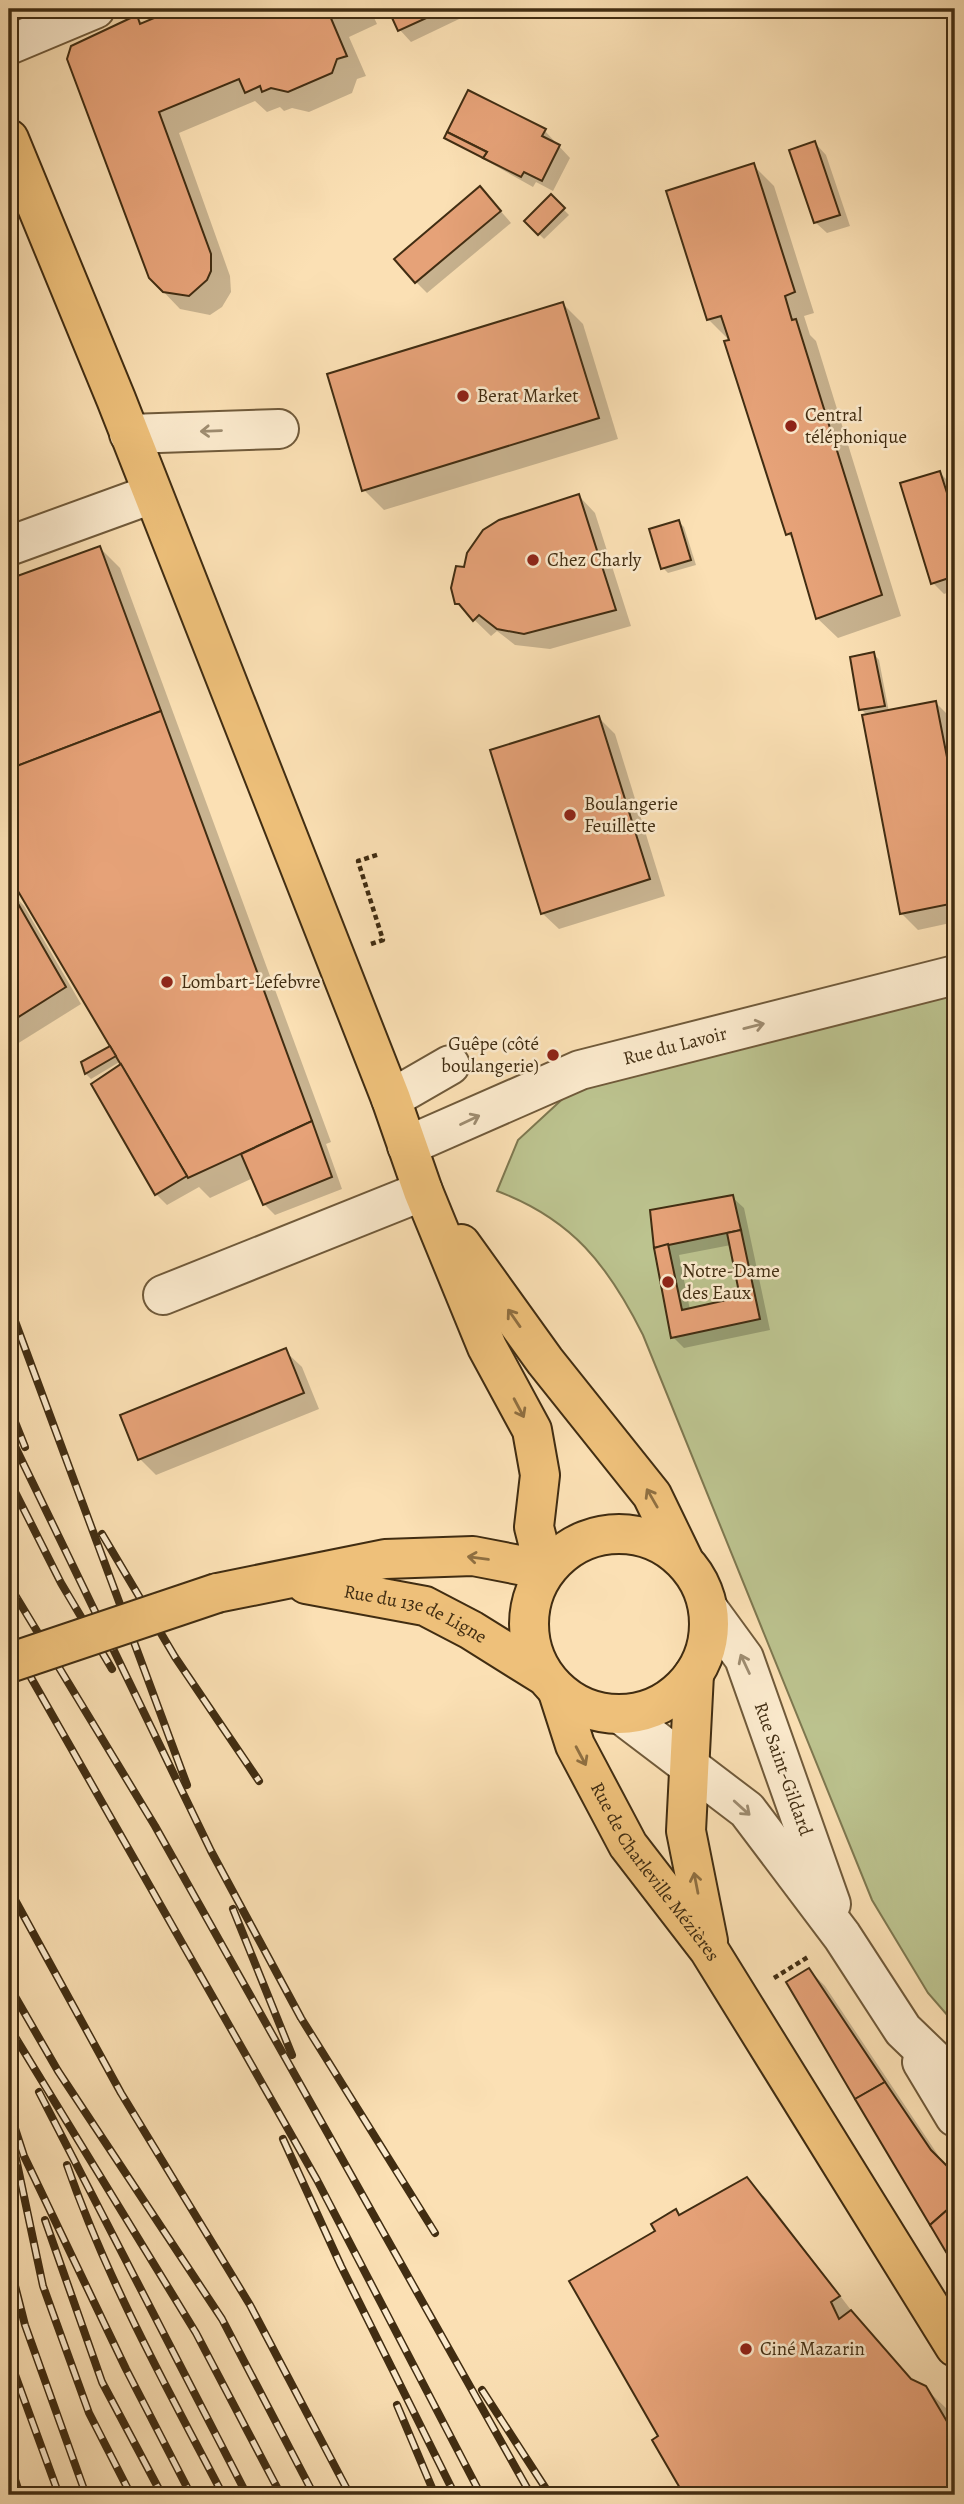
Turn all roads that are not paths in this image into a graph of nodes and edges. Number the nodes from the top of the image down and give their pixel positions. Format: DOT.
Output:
graph roads {
  1 [pos="94,9"];
  2 [pos="9,45"];
  3 [pos="9,139"];
  4 [pos="279,429"];
  5 [pos="129,434"];
  6 [pos="152,494"];
  7 [pos="9,546"];
  8 [pos="955,975"];
  9 [pos="450,1065"];
  10 [pos="391,1099"];
  11 [pos="407,1146"];
  12 [pos="424,1191"];
  13 [pos="163,1295"];
  14 [pos="683,1559"];
  15 [pos="545,1570"];
  16 [pos="276,1579"];
  17 [pos="709,1611"];
  18 [pos="9,1663"];
  19 [pos="694,1674"];
  20 [pos="551,1683"];
  21 [pos="622,1715"];
  22 [pos="688,1766"];
  23 [pos="842,1936"];
  24 [pos="709,1950"];
  25 [pos="903,2030"];
  26 [pos="955,2081"];
  27 [pos="955,2117"];
  28 [pos="955,2347"];
  1 -- 2 [label="street"];
  3 -- 5 [label="main road"];
  4 -- 5 [label="street, one-way"];
  5 -- 6 [label="main road"];
  6 -- 7 [label="street"];
  6 -- 10 [label="main road"];
  11 -- 8 [label="street, Rue du Lavoir, one-way"];
  9 -- 10 [label="street"];
  10 -- 11 [label="main road"];
  11 -- 12 [label="main road"];
  12 -- 13 [label="street"];
  14 -- 12 [label="main road, one-way"];
  12 -- 15 [label="main road, one-way"];
  14 -- 15 [label="main road"];
  14 -- 17 [label="main road"];
  15 -- 16 [label="main road, Rue du 13e de Ligne, one-way"];
  15 -- 20 [label="main road"];
  16 -- 18 [label="main road, Rue du 13e de Ligne, bridge"];
  16 -- 20 [label="main road, Rue du 13e de Ligne"];
  17 -- 19 [label="main road"];
  23 -- 17 [label="street, Rue Saint-Gildard, one-way"];
  19 -- 21 [label="main road"];
  19 -- 22 [label="main road, Rue de Charleville Mézières"];
  20 -- 21 [label="main road"];
  20 -- 24 [label="main road, Rue de Charleville Mézières, one-way"];
  21 -- 22 [label="street, Rue Saint-Gildard"];
  22 -- 23 [label="street, Rue Saint-Gildard, one-way"];
  24 -- 22 [label="main road, Rue de Charleville Mézières, one-way"];
  23 -- 25 [label="street, Rue Saint-Gildard"];
  24 -- 28 [label="main road"];
  25 -- 26 [label="street, Rue Saint-Gildard"];
  25 -- 27 [label="street"];
}
